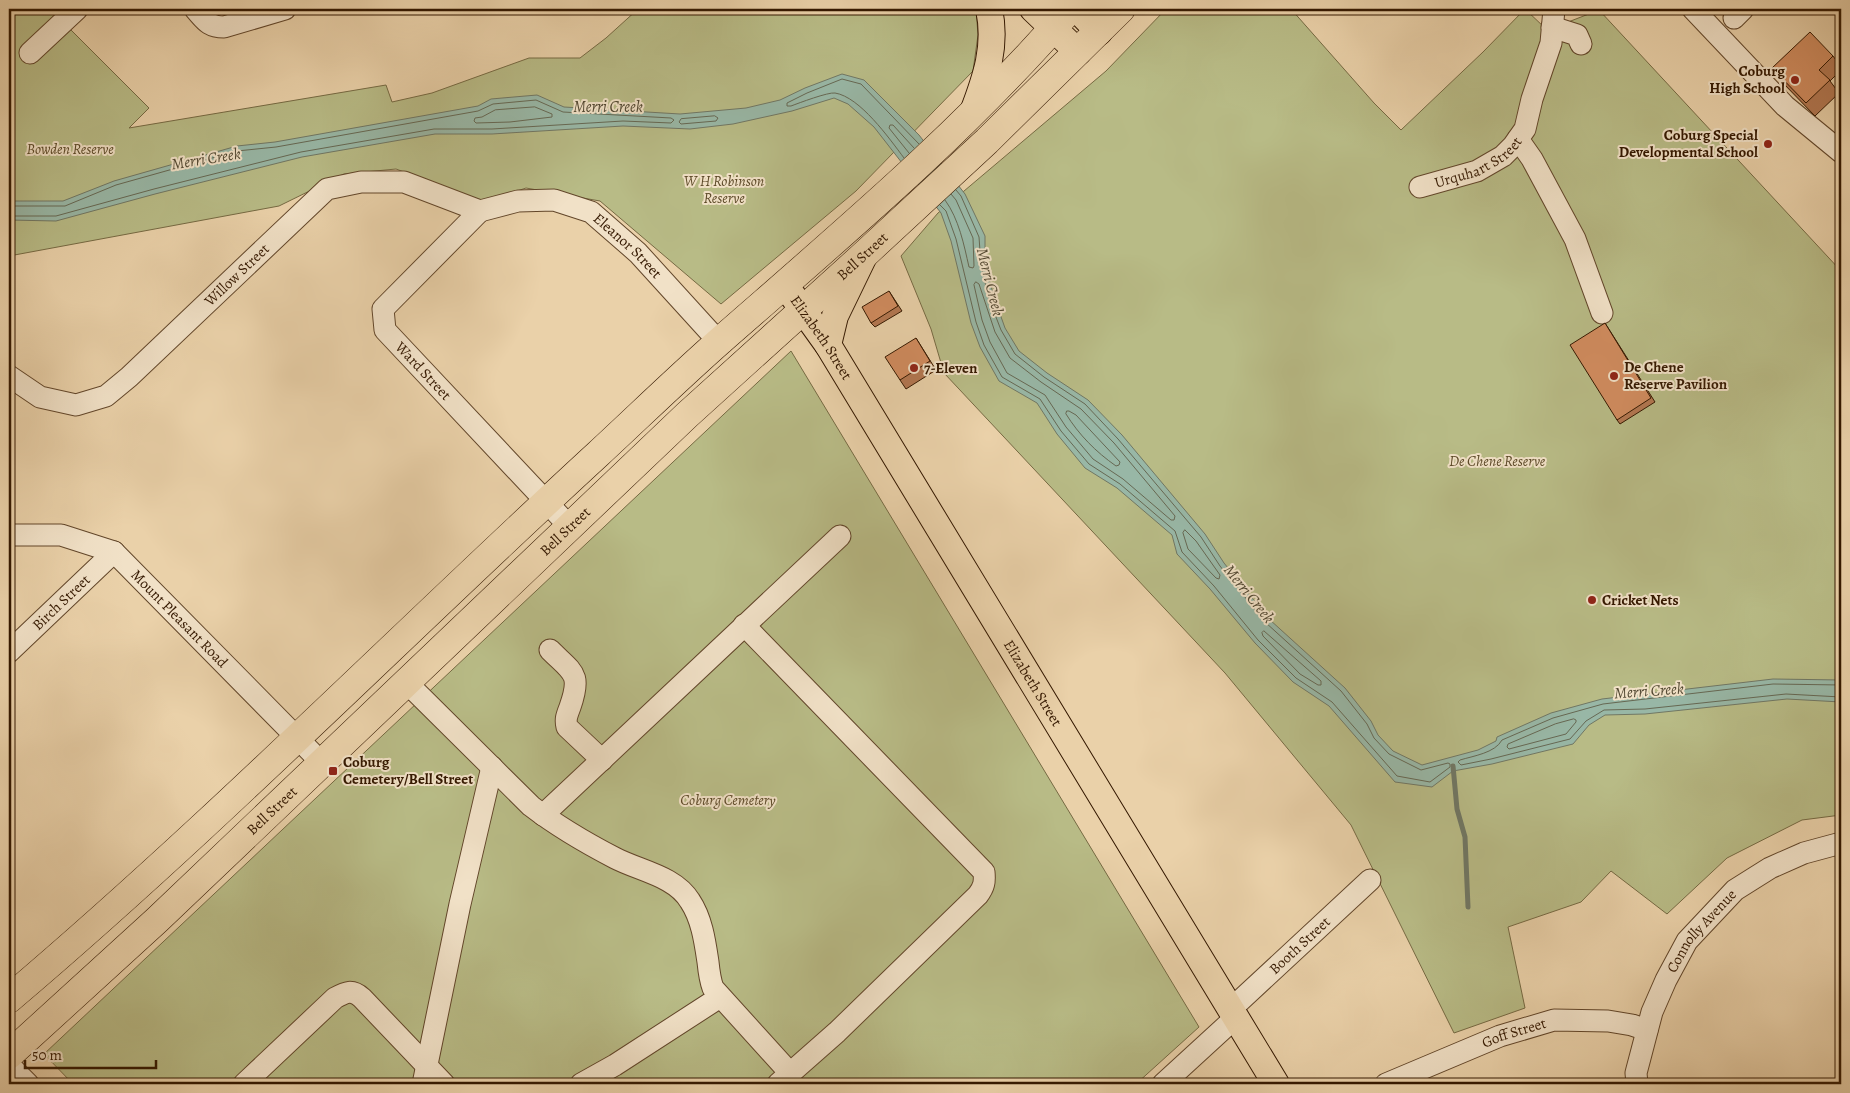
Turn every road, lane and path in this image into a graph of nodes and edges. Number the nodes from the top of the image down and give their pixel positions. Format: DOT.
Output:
graph roads {
  1 [pos="77,9"];
  2 [pos="194,9"];
  3 [pos="285,9"];
  4 [pos="989,9"];
  5 [pos="1033,9"];
  6 [pos="1077,9"];
  7 [pos="1122,9"];
  8 [pos="1692,9"];
  9 [pos="1062,18"];
  10 [pos="1553,18"];
  11 [pos="1099,32"];
  12 [pos="1581,44"];
  13 [pos="1078,52"];
  14 [pos="30,53"];
  15 [pos="968,117"];
  16 [pos="1518,139"];
  17 [pos="1841,152"];
  18 [pos="1420,187"];
  19 [pos="480,211"];
  20 [pos="866,253"];
  21 [pos="785,285"];
  22 [pos="802,309"];
  23 [pos="1602,312"];
  24 [pos="719,342"];
  25 [pos="828,345"];
  26 [pos="9,376"];
  27 [pos="546,501"];
  28 [pos="570,527"];
  29 [pos="9,535"];
  30 [pos="840,536"];
  31 [pos="114,552"];
  32 [pos="744,625"];
  33 [pos="550,650"];
  34 [pos="9,652"];
  35 [pos="407,684"];
  36 [pos="298,738"];
  37 [pos="602,760"];
  38 [pos="322,763"];
  39 [pos="492,767"];
  40 [pos="543,815"];
  41 [pos="1841,843"];
  42 [pos="1370,880"];
  43 [pos="720,997"];
  44 [pos="9,999"];
  45 [pos="1233,1014"];
  46 [pos="1647,1030"];
  47 [pos="9,1055"];
  48 [pos="9,1064"];
  49 [pos="426,1076"];
  50 [pos="784,1079"];
  51 [pos="28,1084"];
  52 [pos="244,1084"];
  53 [pos="444,1084"];
  54 [pos="581,1084"];
  55 [pos="1163,1084"];
  56 [pos="1276,1084"];
  57 [pos="1386,1084"];
  58 [pos="1637,1084"];
  1 -- 14 [label="street"];
  2 -- 3 [label="street"];
  4 -- 15 [label="main road"];
  5 -- 9 [label="main road"];
  6 -- 11 [label="main road"];
  7 -- 11 [label="highway, Bell Street"];
  8 -- 17 [label="street"];
  9 -- 13 [label="main road"];
  9 -- 15 [label="highway, Bell Street"];
  10 -- 12 [label="street"];
  10 -- 16 [label="street, Urquhart Street"];
  11 -- 13 [label="highway, Bell Street"];
  13 -- 20 [label="highway, Bell Street"];
  15 -- 21 [label="highway, Bell Street"];
  16 -- 18 [label="street, Urquhart Street"];
  16 -- 23 [label="street"];
  19 -- 24 [label="street, Eleanor Street"];
  19 -- 26 [label="street, Willow Street"];
  19 -- 27 [label="street, Ward Street"];
  20 -- 22 [label="highway, Bell Street"];
  20 -- 25 [label="main road"];
  21 -- 22 [label="main road, Elizabeth Street"];
  21 -- 24 [label="highway, Bell Street"];
  22 -- 25 [label="main road, Elizabeth Street"];
  22 -- 28 [label="highway, Bell Street"];
  24 -- 27 [label="highway, Bell Street"];
  25 -- 45 [label="main road, Elizabeth Street"];
  27 -- 28 [label="street, Ward Street"];
  27 -- 36 [label="highway, Bell Street"];
  28 -- 35 [label="highway, Bell Street"];
  29 -- 31 [label="street, Mount Pleasant Road"];
  30 -- 32 [label="street"];
  31 -- 34 [label="street, Birch Street"];
  31 -- 36 [label="street, Mount Pleasant Road"];
  32 -- 37 [label="street"];
  32 -- 50 [label="street"];
  33 -- 37 [label="street"];
  35 -- 38 [label="highway, Bell Street"];
  35 -- 39 [label="street"];
  36 -- 38 [label="street, Mount Pleasant Road"];
  36 -- 44 [label="highway, Bell Street"];
  37 -- 40 [label="street"];
  38 -- 47 [label="highway, Bell Street"];
  39 -- 40 [label="street"];
  39 -- 49 [label="street"];
  40 -- 43 [label="street"];
  41 -- 46 [label="street, Connolly Avenue"];
  42 -- 45 [label="street, Booth Street"];
  43 -- 50 [label="street"];
  43 -- 54 [label="street"];
  45 -- 55 [label="street, Booth Street"];
  45 -- 56 [label="main road, Elizabeth Street"];
  46 -- 57 [label="street, Goff Street"];
  46 -- 58 [label="street, Connolly Avenue"];
  48 -- 51 [label="street"];
  49 -- 52 [label="street"];
  49 -- 53 [label="street"];
}
